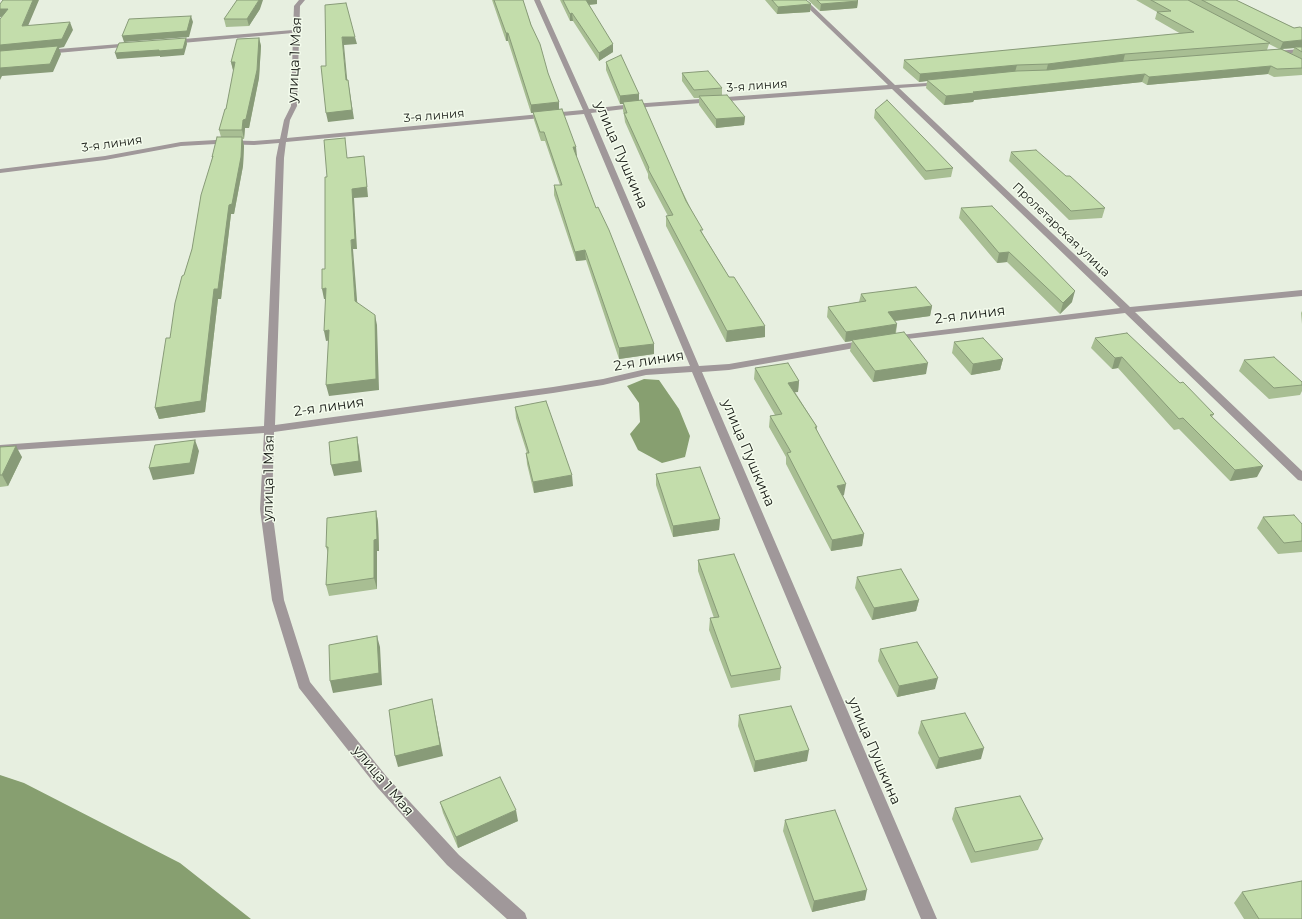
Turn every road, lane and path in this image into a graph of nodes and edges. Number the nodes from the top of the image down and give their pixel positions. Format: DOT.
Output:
graph roads {
  1 [pos="302,0"];
  2 [pos="537,0"];
  3 [pos="803,0"];
  4 [pos="296,31"];
  5 [pos="164,42"];
  6 [pos="140,44"];
  7 [pos="1272,50"];
  8 [pos="1302,51"];
  9 [pos="39,53"];
  10 [pos="1279,53"];
  11 [pos="1264,54"];
  12 [pos="1290,59"];
  13 [pos="948,82"];
  14 [pos="895,88"];
  15 [pos="587,112"];
  16 [pos="285,140"];
  17 [pos="0,171"];
  18 [pos="1302,293"];
  19 [pos="1128,310"];
  20 [pos="696,368"];
  21 [pos="270,429"];
  22 [pos="0,448"];
  23 [pos="1302,477"];
  24 [pos="519,919"];
  25 [pos="929,919"];
  1 -- 4 [label="street, улица 1 Мая"];
  2 -- 15 [label="street, улица Пушкина"];
  3 -- 14 [label="street, Пролетарская улица"];
  4 -- 5 [label="street"];
  4 -- 16 [label="street, улица 1 Мая"];
  6 -- 9 [label="street"];
  7 -- 10 [label="street"];
  8 -- 10 [label="street"];
  10 -- 11 [label="street"];
  10 -- 12 [label="street"];
  13 -- 14 [label="street, 3-я линия"];
  14 -- 15 [label="street, 3-я линия"];
  14 -- 19 [label="street, Пролетарская улица"];
  15 -- 16 [label="street, 3-я линия"];
  15 -- 20 [label="street, улица Пушкина"];
  16 -- 17 [label="street, 3-я линия"];
  16 -- 21 [label="street, улица 1 Мая"];
  18 -- 19 [label="street, 2-я линия"];
  19 -- 20 [label="street, 2-я линия"];
  19 -- 23 [label="street, Пролетарская улица"];
  20 -- 21 [label="street, 2-я линия"];
  20 -- 25 [label="street, улица Пушкина"];
  21 -- 22 [label="street, 2-я линия"];
  21 -- 24 [label="street, улица 1 Мая"];
}
